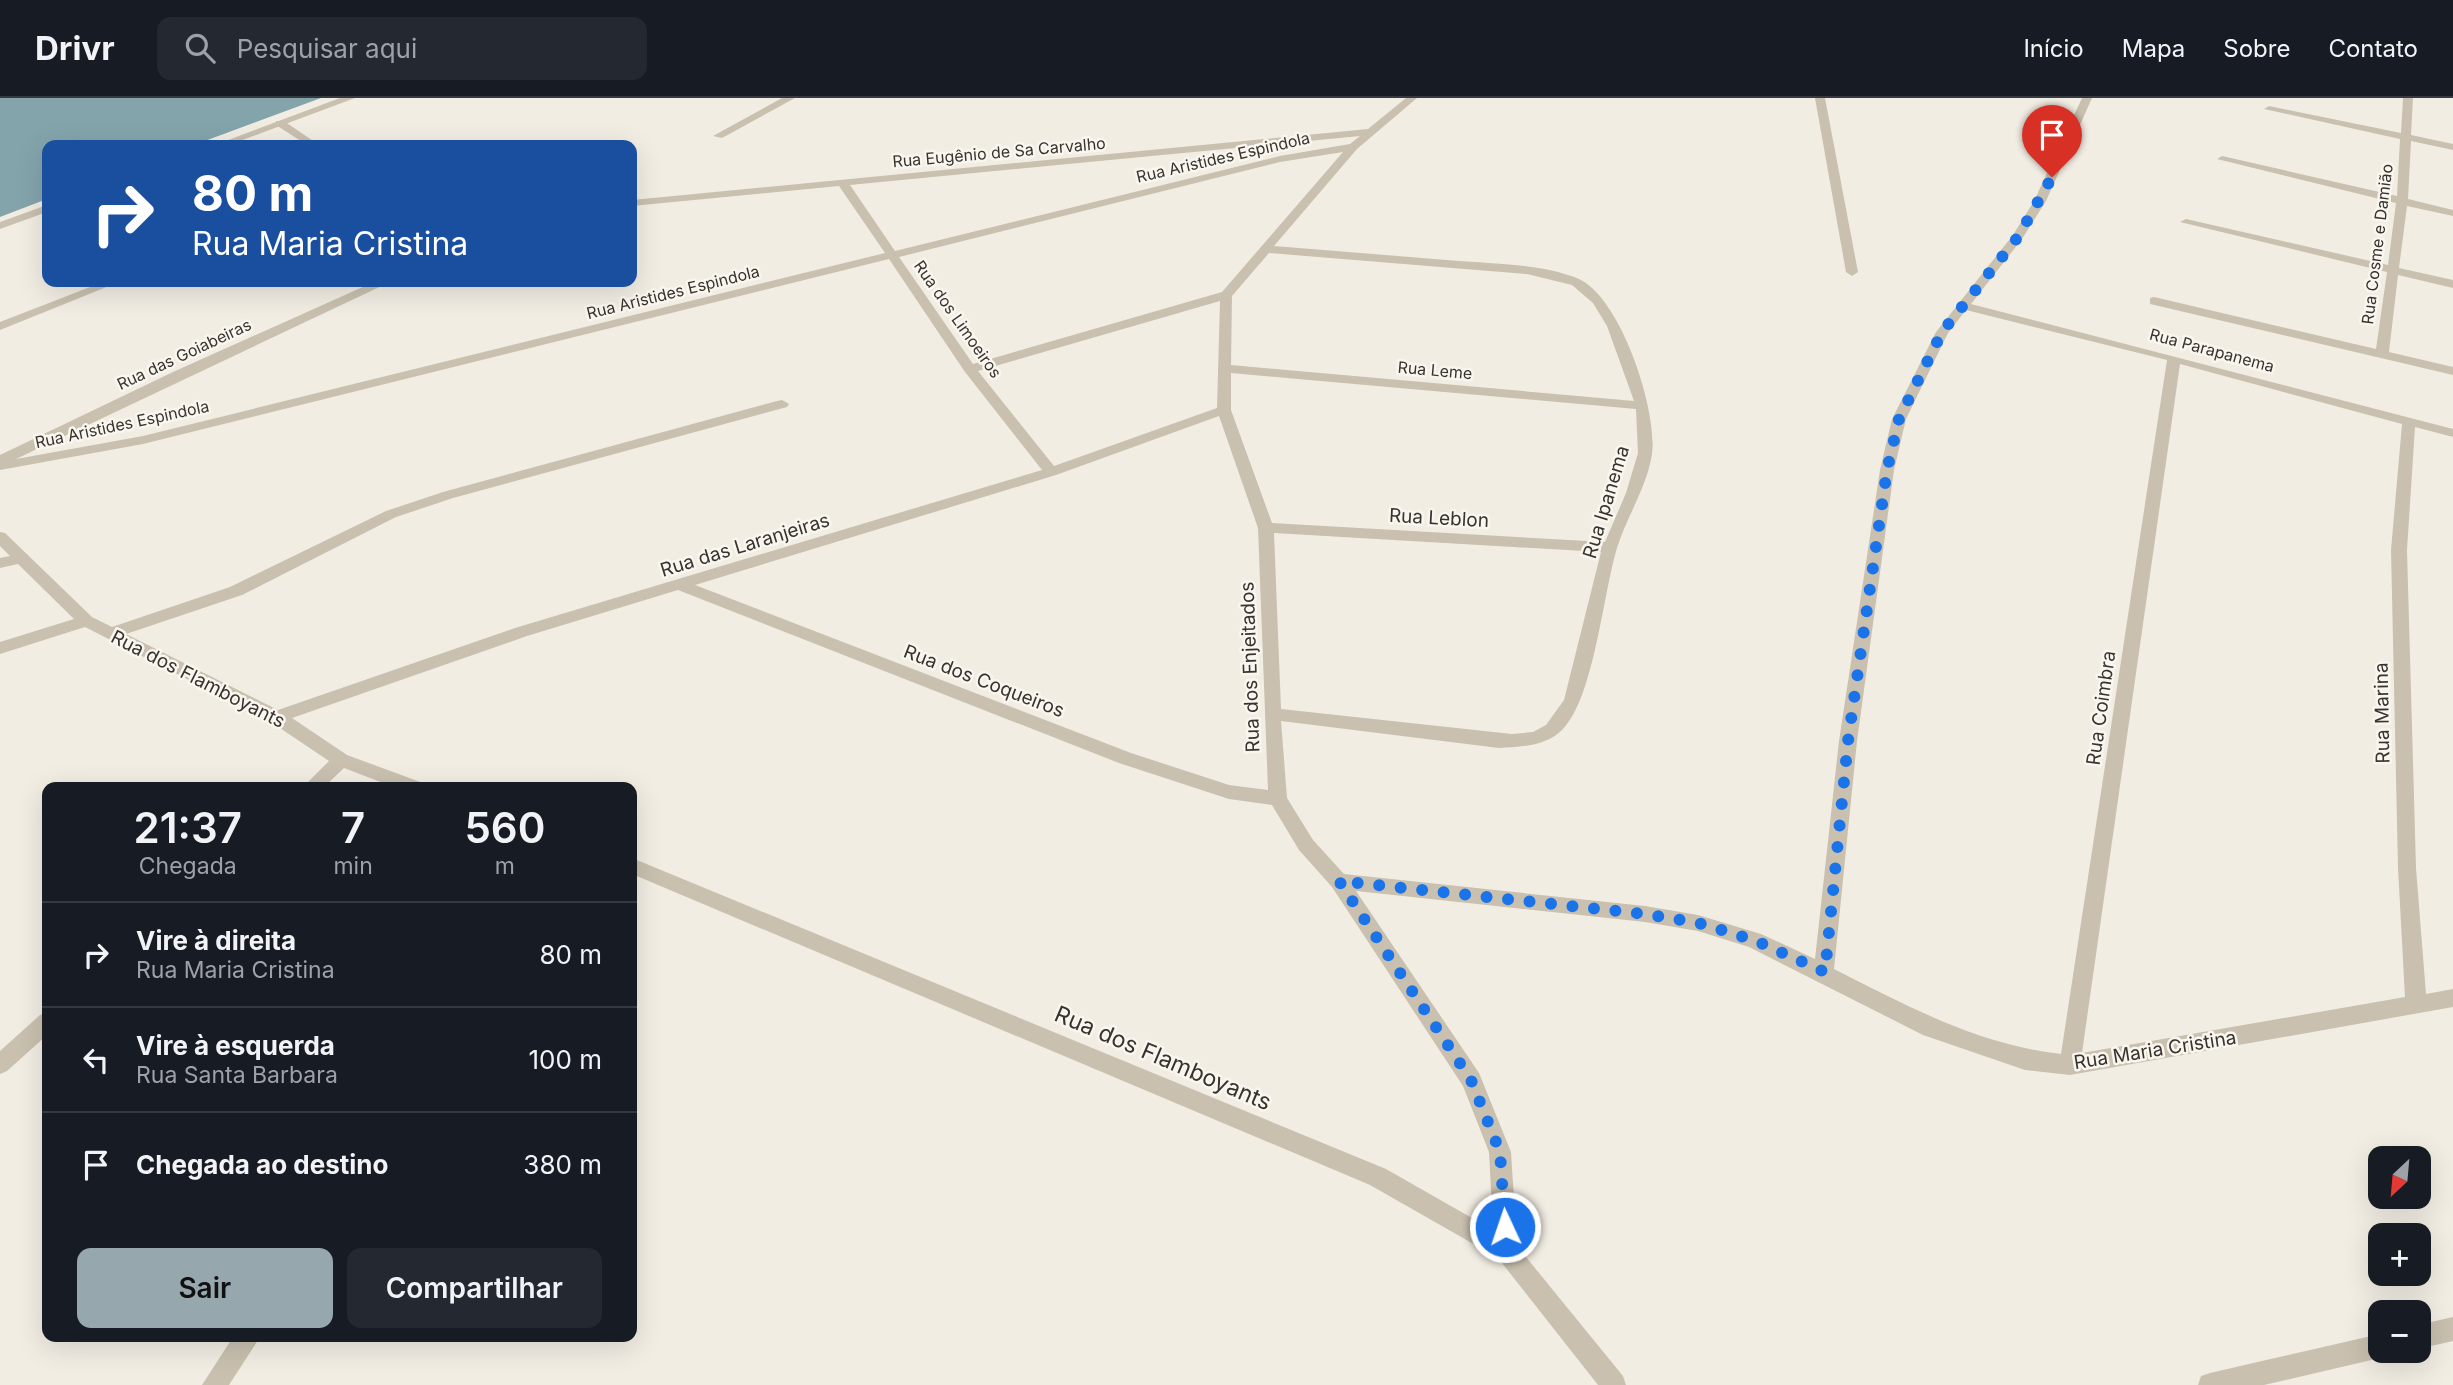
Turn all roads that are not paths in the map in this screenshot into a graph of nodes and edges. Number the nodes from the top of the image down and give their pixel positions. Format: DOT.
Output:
graph roads {
  1 [pos="350,98"];
  2 [pos="790,98"];
  3 [pos="1412,98"];
  4 [pos="1820,98"];
  5 [pos="2087,98"];
  6 [pos="2408,98"];
  7 [pos="2269,109"];
  8 [pos="280,123"];
  9 [pos="1370,132"];
  10 [pos="718,136"];
  11 [pos="2406,137"];
  12 [pos="234,140"];
  13 [pos="306,140"];
  14 [pos="1353,147"];
  15 [pos="2453,147"];
  16 [pos="2222,159"];
  17 [pos="842,182"];
  18 [pos="2402,201"];
  19 [pos="637,202"];
  20 [pos="42,210"];
  21 [pos="2453,213"];
  22 [pos="2186,222"];
  23 [pos="0,226"];
  24 [pos="1266,249"];
  25 [pos="894,257"];
  26 [pos="2392,269"];
  27 [pos="1852,272"];
  28 [pos="2453,284"];
  29 [pos="100,287"];
  30 [pos="373,287"];
  31 [pos="1226,295"];
  32 [pos="2154,301"];
  33 [pos="1962,305"];
  34 [pos="0,326"];
  35 [pos="2382,353"];
  36 [pos="2174,358"];
  37 [pos="1223,368"];
  38 [pos="970,369"];
  39 [pos="2453,371"];
  40 [pos="782,404"];
  41 [pos="1643,406"];
  42 [pos="1224,410"];
  43 [pos="2409,421"];
  44 [pos="2453,433"];
  45 [pos="0,464"];
  46 [pos="1051,472"];
  47 [pos="1266,528"];
  48 [pos="0,537"];
  49 [pos="1610,547"];
  50 [pos="21,558"];
  51 [pos="0,564"];
  52 [pos="680,585"];
  53 [pos="86,621"];
  54 [pos="110,634"];
  55 [pos="0,648"];
  56 [pos="1273,714"];
  57 [pos="277,716"];
  58 [pos="341,760"];
  59 [pos="317,782"];
  60 [pos="401,782"];
  61 [pos="1278,799"];
  62 [pos="637,868"];
  63 [pos="1339,881"];
  64 [pos="1825,972"];
  65 [pos="2453,998"];
  66 [pos="2416,1003"];
  67 [pos="42,1026"];
  68 [pos="0,1064"];
  69 [pos="2070,1065"];
  70 [pos="1506,1250"];
  71 [pos="2453,1329"];
  72 [pos="2431,1333"];
  73 [pos="244,1342"];
  74 [pos="2368,1349"];
  75 [pos="214,1385"];
  76 [pos="1614,1385"];
  77 [pos="2210,1385"];
  1 -- 8 [label="street"];
  2 -- 10 [label="street"];
  3 -- 9 [label="street"];
  4 -- 27 [label="street"];
  5 -- 33 [label="street"];
  6 -- 11 [label="street, Rua Cosme e Damião"];
  7 -- 11 [label="street"];
  8 -- 12 [label="street"];
  8 -- 13 [label="street"];
  9 -- 14 [label="street"];
  9 -- 17 [label="street, Rua Eugênio de Sa Carvalho"];
  11 -- 15 [label="street"];
  11 -- 18 [label="street, Rua Cosme e Damião"];
  14 -- 24 [label="street"];
  14 -- 25 [label="street, Rua Aristides Espindola"];
  16 -- 18 [label="street"];
  17 -- 19 [label="street, Rua Eugênio de Sa Carvalho"];
  17 -- 25 [label="street, Rua dos Limoeiros"];
  18 -- 21 [label="street"];
  18 -- 26 [label="street, Rua Cosme e Damião"];
  20 -- 23 [label="street"];
  22 -- 26 [label="street"];
  24 -- 31 [label="street"];
  24 -- 41 [label="street, Rua Ipanema"];
  25 -- 38 [label="street, Rua dos Limoeiros"];
  25 -- 45 [label="street, Rua Aristides Espindola"];
  26 -- 28 [label="street"];
  26 -- 35 [label="street, Rua Cosme e Damião"];
  29 -- 34 [label="street"];
  30 -- 45 [label="street, Rua das Goiabeiras"];
  31 -- 37 [label="street, Rua dos Enjeitados"];
  31 -- 38 [label="street"];
  32 -- 35 [label="street, Rua Cosme e Damião"];
  33 -- 36 [label="street, Rua Parapanema"];
  33 -- 64 [label="street"];
  35 -- 39 [label="street, Rua Cosme e Damião"];
  36 -- 43 [label="street, Rua Parapanema"];
  36 -- 69 [label="street, Rua Coimbra"];
  37 -- 41 [label="street, Rua Leme"];
  37 -- 42 [label="street, Rua dos Enjeitados"];
  38 -- 46 [label="street, Rua dos Limoeiros"];
  40 -- 54 [label="street"];
  41 -- 49 [label="street, Rua Ipanema"];
  42 -- 46 [label="street, Rua das Laranjeiras"];
  42 -- 47 [label="street, Rua dos Enjeitados"];
  43 -- 44 [label="street, Rua Parapanema"];
  43 -- 66 [label="street, Rua Marina"];
  46 -- 52 [label="street, Rua das Laranjeiras"];
  47 -- 49 [label="street, Rua Leblon"];
  47 -- 56 [label="street, Rua dos Enjeitados"];
  48 -- 50 [label="street, Rua dos Flamboyants"];
  49 -- 56 [label="street, Rua Ipanema"];
  50 -- 51 [label="street"];
  50 -- 53 [label="street, Rua dos Flamboyants"];
  52 -- 57 [label="street, Rua das Laranjeiras"];
  52 -- 61 [label="street, Rua dos Coqueiros"];
  53 -- 54 [label="street, Rua dos Flamboyants"];
  53 -- 55 [label="street"];
  54 -- 57 [label="street, Rua dos Flamboyants"];
  56 -- 61 [label="street, Rua dos Enjeitados"];
  57 -- 58 [label="street, Rua dos Flamboyants"];
  58 -- 59 [label="street"];
  58 -- 60 [label="street, Rua dos Flamboyants"];
  61 -- 63 [label="street, Rua dos Enjeitados"];
  62 -- 70 [label="street, Rua dos Flamboyants"];
  63 -- 64 [label="street, Rua Maria Cristina"];
  63 -- 70 [label="street, Rua dos Enjeitados"];
  64 -- 69 [label="street, Rua Maria Cristina"];
  65 -- 66 [label="street, Rua Maria Cristina"];
  66 -- 69 [label="street, Rua Maria Cristina"];
  67 -- 68 [label="street"];
  70 -- 76 [label="street, Rua dos Flamboyants"];
  71 -- 72 [label="street"];
  73 -- 75 [label="street"];
  74 -- 77 [label="street"];
}
